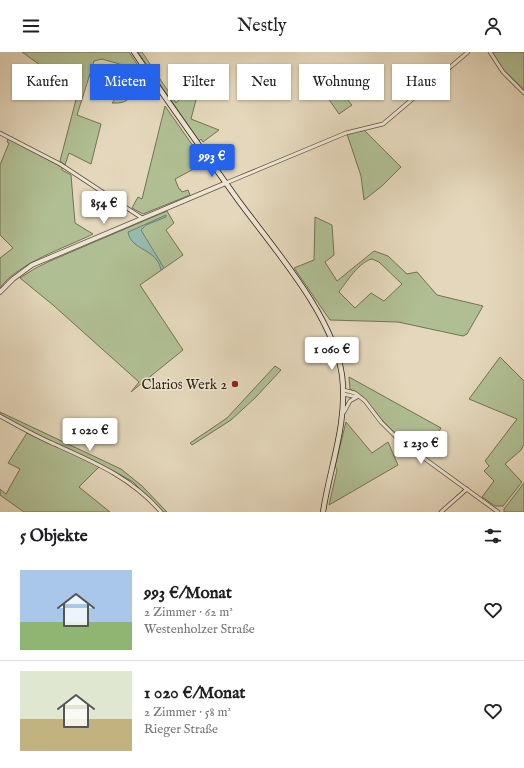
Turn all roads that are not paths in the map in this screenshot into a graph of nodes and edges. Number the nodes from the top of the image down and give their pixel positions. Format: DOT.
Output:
graph roads {
  1 [pos="134,52"];
  2 [pos="468,52"];
  3 [pos="490,52"];
  4 [pos="524,93"];
  5 [pos="0,133"];
  6 [pos="226,183"];
  7 [pos="142,218"];
  8 [pos="0,292"];
  9 [pos="343,392"];
  10 [pos="359,397"];
  11 [pos="0,416"];
  12 [pos="342,416"];
  13 [pos="467,489"];
  14 [pos="161,512"];
  15 [pos="323,512"];
  16 [pos="441,512"];
  17 [pos="498,512"];
  1 -- 6 [label="main road"];
  2 -- 6 [label="street"];
  3 -- 4 [label="street"];
  5 -- 7 [label="street"];
  6 -- 7 [label="street"];
  6 -- 9 [label="main road"];
  7 -- 8 [label="street"];
  9 -- 10 [label="street"];
  9 -- 12 [label="main road"];
  10 -- 12 [label="street"];
  10 -- 13 [label="street"];
  11 -- 14 [label="street"];
  12 -- 15 [label="main road"];
  13 -- 16 [label="street"];
  13 -- 17 [label="street"];
}
